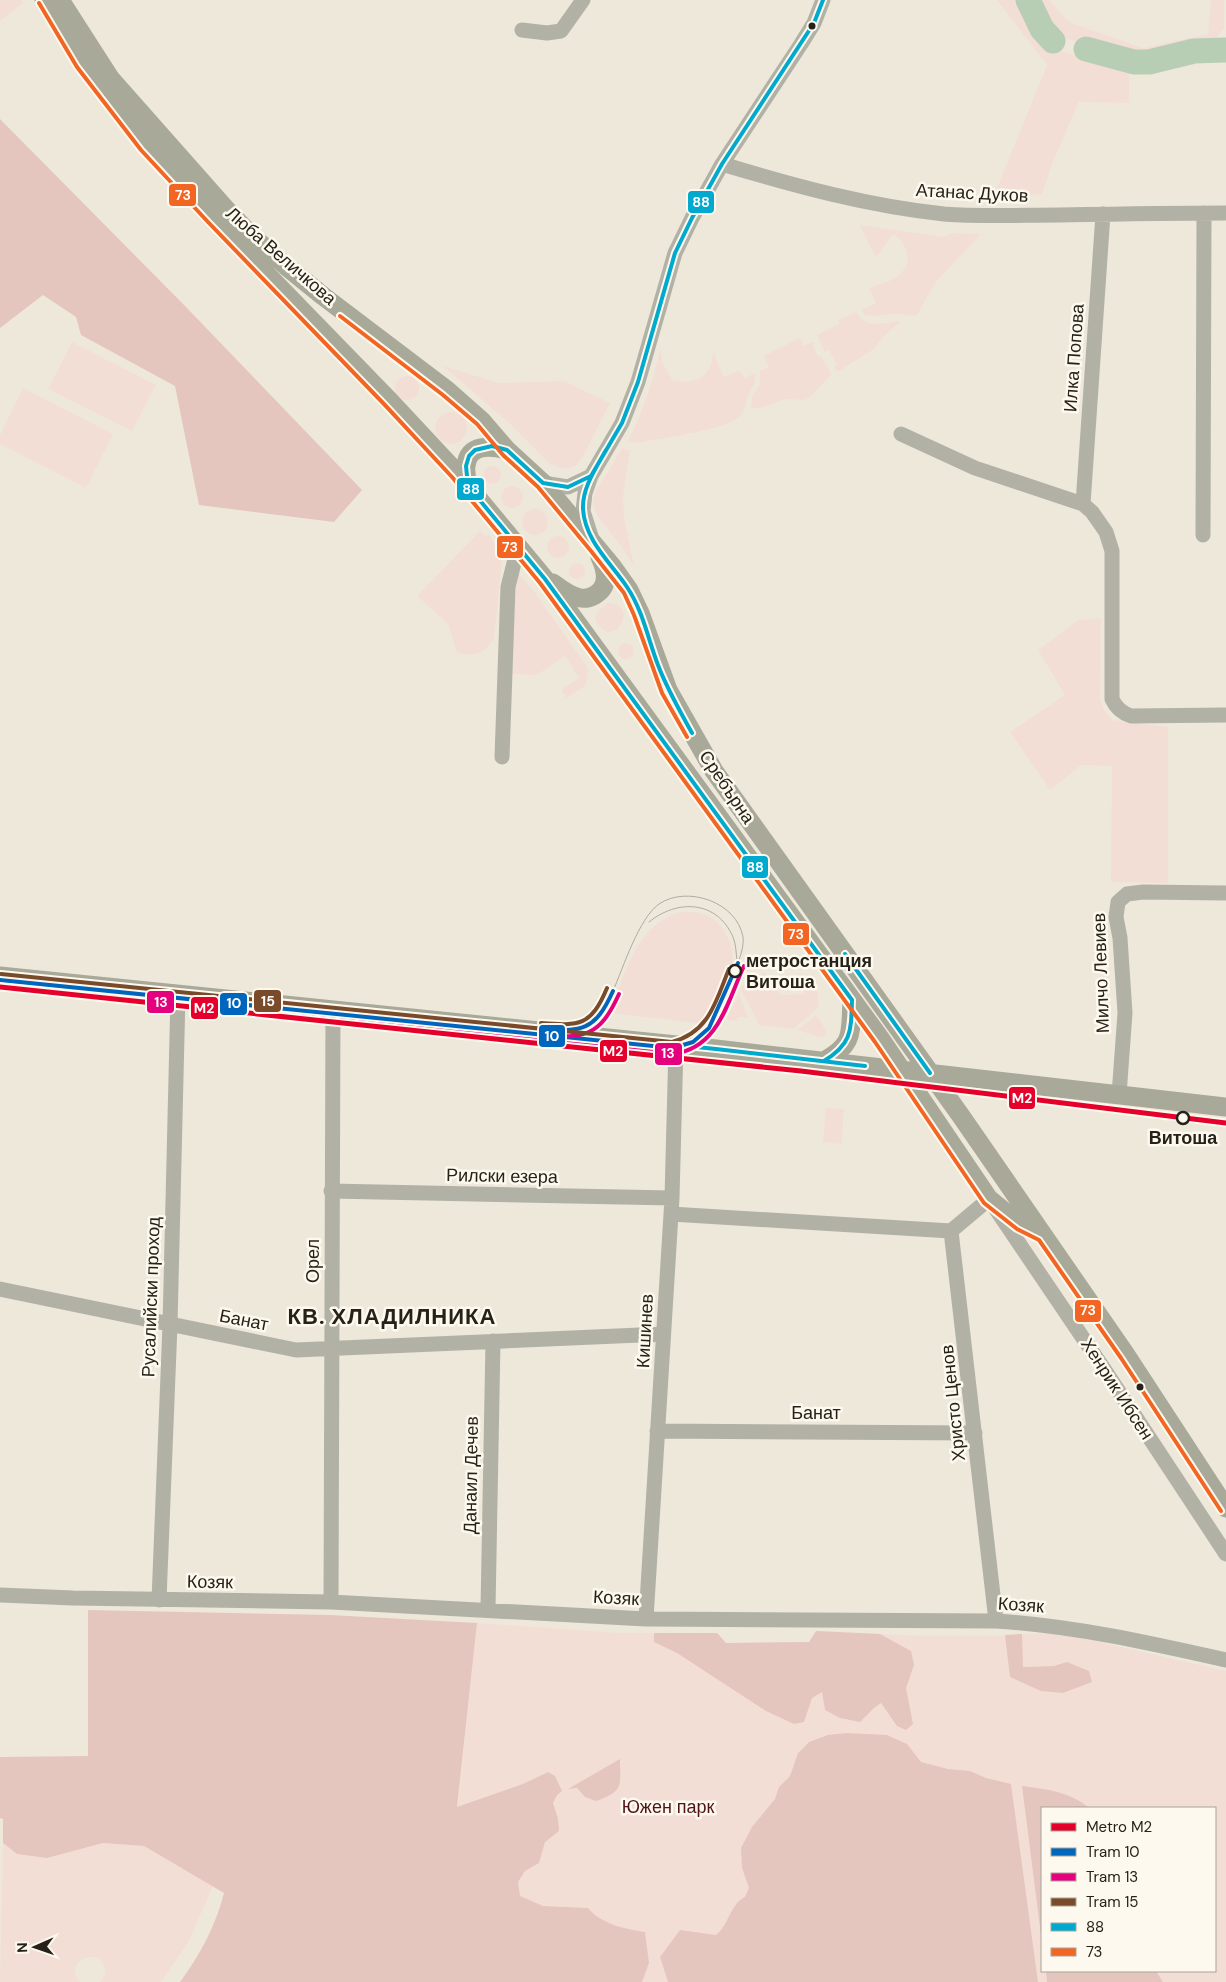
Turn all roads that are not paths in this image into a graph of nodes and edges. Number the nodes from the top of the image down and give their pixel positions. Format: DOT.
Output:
graph roads {
  1 [pos="44,0"];
  2 [pos="60,0"];
  3 [pos="583,0"];
  4 [pos="823,0"];
  5 [pos="522,30"];
  6 [pos="722,164"];
  7 [pos="1204,213"];
  8 [pos="1226,213"];
  9 [pos="1103,214"];
  10 [pos="901,434"];
  11 [pos="507,450"];
  12 [pos="591,476"];
  13 [pos="543,484"];
  14 [pos="468,486"];
  15 [pos="1083,504"];
  16 [pos="1203,535"];
  17 [pos="596,547"];
  18 [pos="524,552"];
  19 [pos="545,579"];
  20 [pos="1226,715"];
  21 [pos="502,758"];
  22 [pos="1226,893"];
  23 [pos="0,976"];
  24 [pos="178,995"];
  25 [pos="852,1000"];
  26 [pos="333,1010"];
  27 [pos="676,1045"];
  28 [pos="824,1061"];
  29 [pos="902,1070"];
  30 [pos="930,1073"];
  31 [pos="1119,1095"];
  32 [pos="1226,1108"];
  33 [pos="331,1191"];
  34 [pos="672,1198"];
  35 [pos="989,1199"];
  36 [pos="671,1214"];
  37 [pos="951,1231"];
  38 [pos="1043,1235"];
  39 [pos="0,1289"];
  40 [pos="170,1325"];
  41 [pos="663,1334"];
  42 [pos="493,1341"];
  43 [pos="332,1349"];
  44 [pos="657,1431"];
  45 [pos="975,1433"];
  46 [pos="1226,1508"];
  47 [pos="1226,1554"];
  48 [pos="0,1595"];
  49 [pos="159,1600"];
  50 [pos="330,1602"];
  51 [pos="488,1609"];
  52 [pos="646,1618"];
  53 [pos="996,1621"];
  54 [pos="1226,1660"];
  1 -- 14 [label="main road, Люба Величкова"];
  2 -- 11 [label="main road, Люба Величкова"];
  3 -- 5 [label="street"];
  4 -- 6 [label="street, Сребърна"];
  6 -- 9 [label="street, Атанас Дуков"];
  6 -- 12 [label="street, Сребърна"];
  7 -- 8 [label="street, Атанас Дуков"];
  7 -- 9 [label="street, Атанас Дуков"];
  7 -- 16 [label="street"];
  9 -- 15 [label="street, Илка Попова"];
  10 -- 15 [label="street"];
  11 -- 13 [label="main road, Люба Величкова"];
  11 -- 14 [label="main road"];
  12 -- 13 [label="street"];
  12 -- 17 [label="street, Сребърна"];
  13 -- 17 [label="main road, Люба Величкова"];
  14 -- 18 [label="main road, Сребърна"];
  15 -- 20 [label="street"];
  17 -- 19 [label="main road"];
  17 -- 30 [label="main road, Сребърна"];
  18 -- 19 [label="main road, Сребърна"];
  18 -- 21 [label="street"];
  19 -- 25 [label="main road, Сребърна"];
  22 -- 31 [label="street, Милчо Левиев"];
  23 -- 24 [label="main road"];
  24 -- 26 [label="main road"];
  24 -- 40 [label="street, Русалийски проход"];
  25 -- 28 [label="main road"];
  25 -- 29 [label="main road, Сребърна"];
  26 -- 27 [label="main road"];
  26 -- 33 [label="street, Орел"];
  27 -- 28 [label="main road"];
  27 -- 34 [label="street, Кишинев"];
  28 -- 29 [label="main road"];
  29 -- 30 [label="main road"];
  29 -- 35 [label="main road, Хенрик Ибсен"];
  30 -- 31 [label="main road"];
  30 -- 38 [label="main road, Хенрик Ибсен"];
  31 -- 32 [label="main road"];
  33 -- 34 [label="street, Рилски езера"];
  33 -- 43 [label="street, Орел"];
  34 -- 36 [label="street, Кишинев"];
  35 -- 37 [label="street"];
  35 -- 38 [label="main road, Хенрик Ибсен"];
  35 -- 47 [label="street, Хенрик Ибсен"];
  36 -- 37 [label="street"];
  36 -- 41 [label="street, Кишинев"];
  37 -- 45 [label="street, Христо Ценов"];
  38 -- 46 [label="main road, Хенрик Ибсен"];
  39 -- 40 [label="street, Банат"];
  40 -- 43 [label="street, Банат"];
  40 -- 49 [label="street, Русалийски проход"];
  41 -- 42 [label="street, Банат"];
  41 -- 44 [label="street, Кишинев"];
  42 -- 43 [label="street, Банат"];
  42 -- 51 [label="street, Данаил Дечев"];
  43 -- 50 [label="street, Орел"];
  44 -- 45 [label="street, Банат"];
  44 -- 52 [label="street, Кишинев"];
  45 -- 53 [label="street, Христо Ценов"];
  48 -- 49 [label="street, Козяк"];
  49 -- 50 [label="street, Козяк"];
  50 -- 51 [label="street, Козяк"];
  51 -- 52 [label="street, Козяк"];
  52 -- 53 [label="street, Козяк"];
  53 -- 54 [label="street, Козяк"];
}
